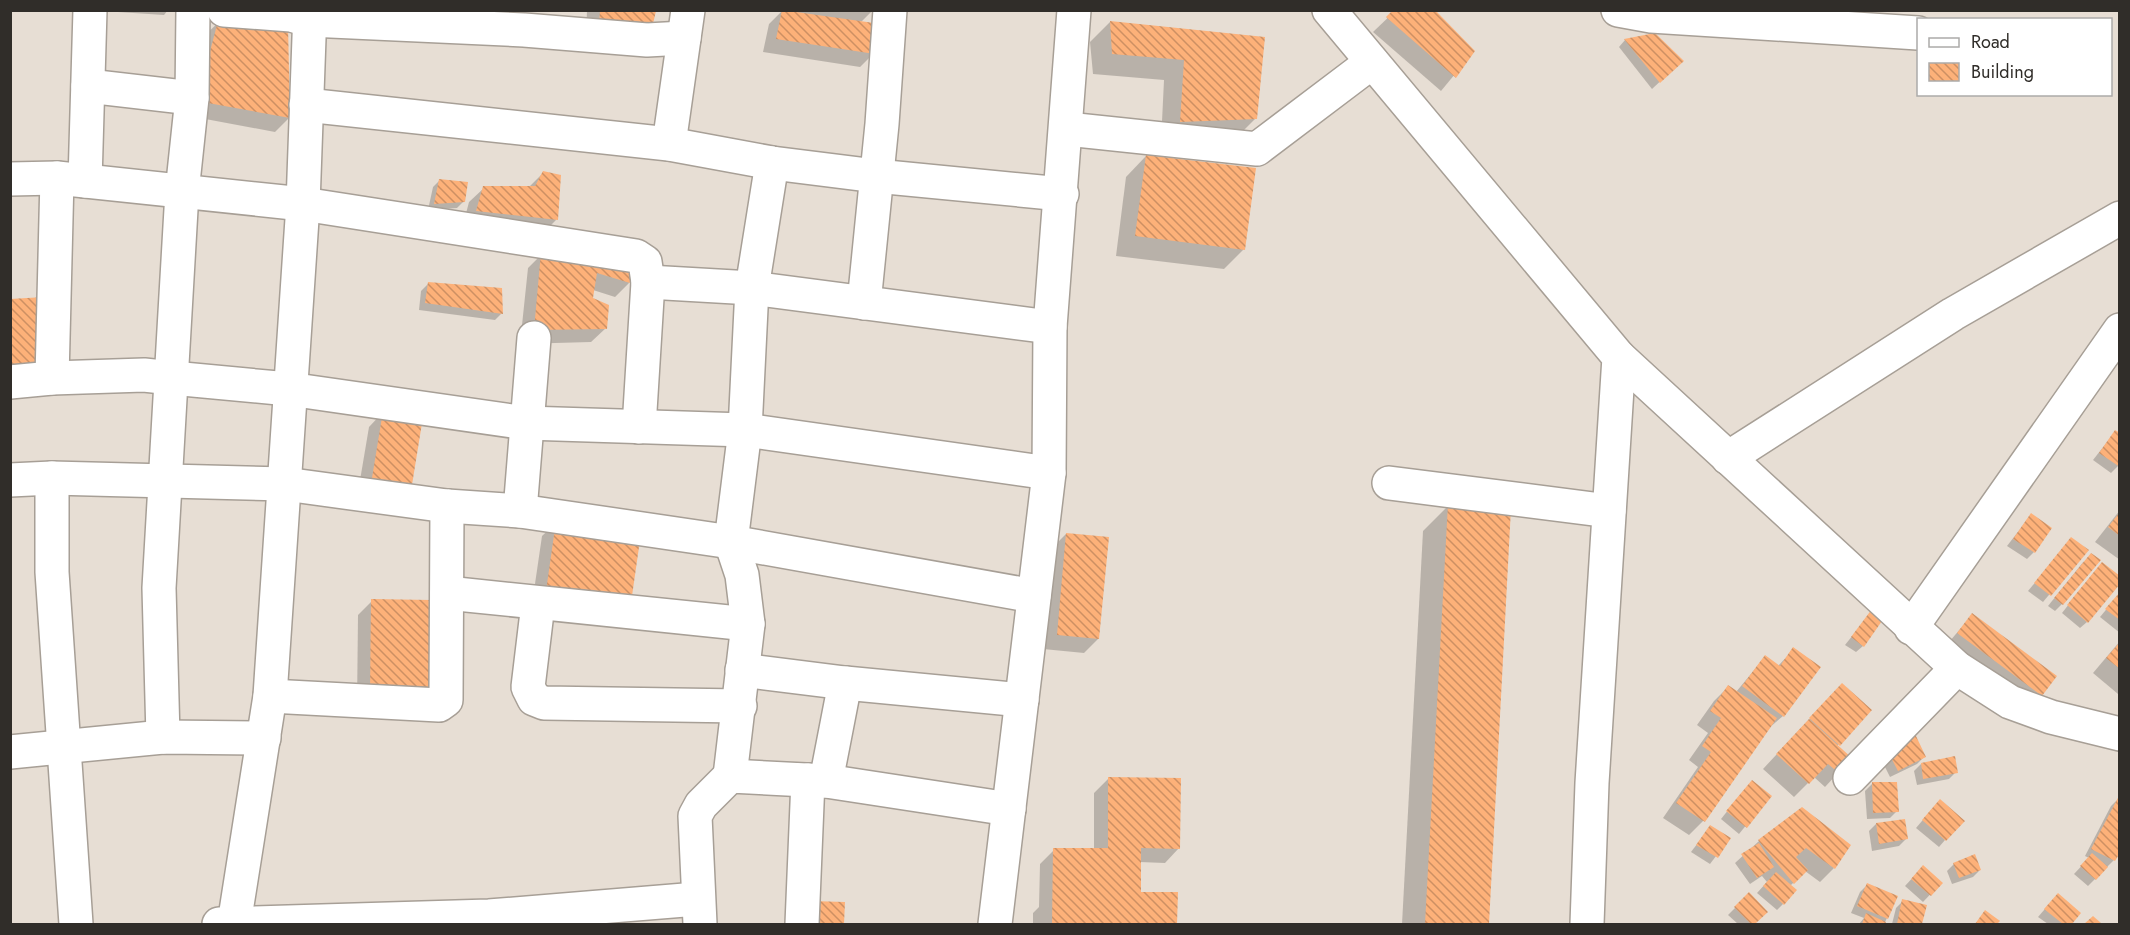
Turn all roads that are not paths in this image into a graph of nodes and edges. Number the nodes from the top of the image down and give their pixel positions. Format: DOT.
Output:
graph roads {
  1 [pos="90,10"];
  2 [pos="193,10"];
  3 [pos="224,10"];
  4 [pos="890,10"];
  5 [pos="1074,10"];
  6 [pos="1329,10"];
  7 [pos="1618,10"];
  8 [pos="1652,13"];
  9 [pos="309,15"];
  10 [pos="524,20"];
  11 [pos="686,24"];
  12 [pos="1917,33"];
  13 [pos="1372,63"];
  14 [pos="88,86"];
  15 [pos="192,98"];
  16 [pos="306,105"];
  17 [pos="1067,129"];
  18 [pos="669,144"];
  19 [pos="772,163"];
  20 [pos="876,176"];
  21 [pos="10,179"];
  22 [pos="71,179"];
  23 [pos="182,192"];
  24 [pos="1062,194"];
  25 [pos="303,204"];
  26 [pos="2120,218"];
  27 [pos="648,282"];
  28 [pos="753,288"];
  29 [pos="864,303"];
  30 [pos="1050,327"];
  31 [pos="2120,330"];
  32 [pos="534,338"];
  33 [pos="1619,357"];
  34 [pos="52,378"];
  35 [pos="172,378"];
  36 [pos="10,382"];
  37 [pos="289,389"];
  38 [pos="526,423"];
  39 [pos="639,427"];
  40 [pos="745,430"];
  41 [pos="1728,458"];
  42 [pos="1049,473"];
  43 [pos="52,478"];
  44 [pos="10,480"];
  45 [pos="165,480"];
  46 [pos="1389,483"];
  47 [pos="285,484"];
  48 [pos="447,506"];
  49 [pos="520,511"];
  50 [pos="1609,511"];
  51 [pos="731,542"];
  52 [pos="447,593"];
  53 [pos="1034,596"];
  54 [pos="538,604"];
  55 [pos="748,624"];
  56 [pos="1911,628"];
  57 [pos="1957,668"];
  58 [pos="742,670"];
  59 [pos="845,683"];
  60 [pos="270,696"];
  61 [pos="1022,700"];
  62 [pos="740,706"];
  63 [pos="2120,734"];
  64 [pos="163,737"];
  65 [pos="264,738"];
  66 [pos="62,747"];
  67 [pos="10,752"];
  68 [pos="730,776"];
  69 [pos="1850,778"];
  70 [pos="817,781"];
  71 [pos="1009,809"];
  72 [pos="698,912"];
  73 [pos="597,917"];
  74 [pos="490,920"];
  75 [pos="76,924"];
  76 [pos="229,924"];
  77 [pos="802,924"];
  78 [pos="995,924"];
  79 [pos="1587,924"];
  1 -- 14 [label="street"];
  2 -- 15 [label="street"];
  3 -- 9 [label="street"];
  4 -- 20 [label="street"];
  5 -- 17 [label="street"];
  6 -- 13 [label="street"];
  7 -- 8 [label="street"];
  8 -- 12 [label="street"];
  9 -- 10 [label="street"];
  9 -- 16 [label="street"];
  10 -- 11 [label="street"];
  11 -- 18 [label="street"];
  13 -- 17 [label="street"];
  13 -- 33 [label="street"];
  14 -- 15 [label="street"];
  14 -- 22 [label="street"];
  15 -- 23 [label="street"];
  16 -- 18 [label="street"];
  16 -- 25 [label="street"];
  17 -- 24 [label="street"];
  18 -- 19 [label="street"];
  19 -- 20 [label="street"];
  19 -- 28 [label="street"];
  20 -- 24 [label="street"];
  20 -- 29 [label="street"];
  21 -- 22 [label="street"];
  22 -- 23 [label="street"];
  22 -- 34 [label="street"];
  23 -- 25 [label="street"];
  23 -- 35 [label="street"];
  24 -- 30 [label="street"];
  25 -- 27 [label="street"];
  25 -- 37 [label="street"];
  26 -- 41 [label="street"];
  27 -- 28 [label="street"];
  27 -- 39 [label="street"];
  28 -- 29 [label="street"];
  28 -- 40 [label="street"];
  29 -- 30 [label="street"];
  30 -- 42 [label="street"];
  31 -- 56 [label="street"];
  32 -- 38 [label="street"];
  33 -- 41 [label="street"];
  33 -- 50 [label="street"];
  34 -- 35 [label="street"];
  34 -- 36 [label="street"];
  35 -- 37 [label="street"];
  35 -- 45 [label="street"];
  37 -- 38 [label="street"];
  37 -- 47 [label="street"];
  38 -- 39 [label="street"];
  38 -- 49 [label="street"];
  39 -- 40 [label="street"];
  40 -- 42 [label="street"];
  40 -- 51 [label="street"];
  41 -- 56 [label="street"];
  42 -- 53 [label="street"];
  43 -- 44 [label="street"];
  43 -- 45 [label="street"];
  43 -- 66 [label="street"];
  45 -- 47 [label="street"];
  45 -- 64 [label="street"];
  46 -- 50 [label="street"];
  47 -- 48 [label="street"];
  47 -- 60 [label="street"];
  48 -- 49 [label="street"];
  48 -- 52 [label="street"];
  49 -- 51 [label="street"];
  50 -- 79 [label="street"];
  51 -- 53 [label="street"];
  51 -- 55 [label="street"];
  52 -- 54 [label="street"];
  52 -- 60 [label="street"];
  53 -- 61 [label="street"];
  54 -- 55 [label="street"];
  54 -- 62 [label="street"];
  55 -- 58 [label="street"];
  56 -- 57 [label="street"];
  57 -- 63 [label="street"];
  57 -- 69 [label="street"];
  58 -- 59 [label="street"];
  58 -- 62 [label="street"];
  59 -- 61 [label="street"];
  59 -- 70 [label="street"];
  60 -- 65 [label="street"];
  61 -- 71 [label="street"];
  62 -- 68 [label="street"];
  64 -- 65 [label="street"];
  64 -- 66 [label="street"];
  65 -- 76 [label="street"];
  66 -- 67 [label="street"];
  66 -- 75 [label="street"];
  68 -- 70 [label="street"];
  68 -- 72 [label="street"];
  70 -- 71 [label="street"];
  70 -- 77 [label="street"];
  71 -- 78 [label="street"];
  72 -- 73 [label="street"];
  73 -- 74 [label="street"];
  74 -- 76 [label="street"];
}
